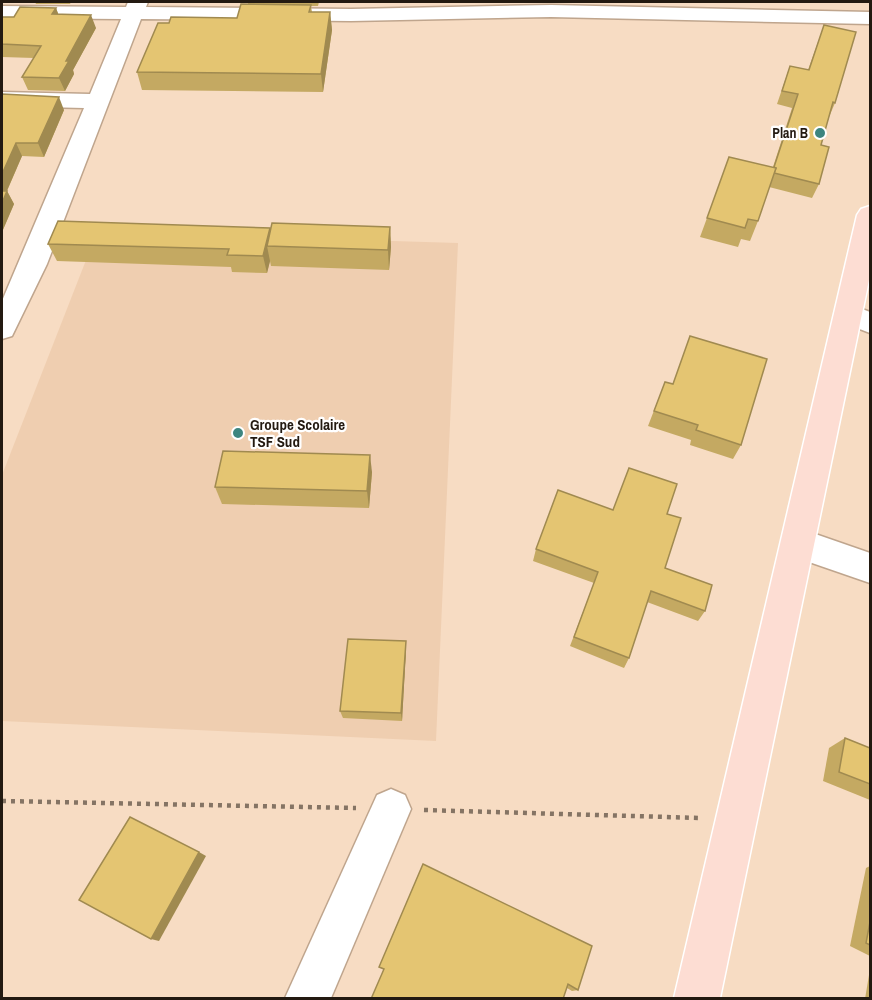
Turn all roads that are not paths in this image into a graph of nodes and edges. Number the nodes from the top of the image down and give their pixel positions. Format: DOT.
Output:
graph roads {
  1 [pos="551,6"];
  2 [pos="136,7"];
  3 [pos="352,8"];
  4 [pos="770,9"];
  5 [pos="2,12"];
  6 [pos="870,18"];
  7 [pos="2,99"];
  8 [pos="100,100"];
  9 [pos="870,215"];
  10 [pos="860,319"];
  11 [pos="2,329"];
  12 [pos="798,543"];
  13 [pos="870,568"];
  14 [pos="392,809"];
  15 [pos="700,998"];
  16 [pos="308,999"];
  1 -- 3 [label="street"];
  1 -- 4 [label="street"];
  2 -- 3 [label="street"];
  2 -- 5 [label="street"];
  2 -- 8 [label="street"];
  4 -- 6 [label="street"];
  7 -- 8 [label="street"];
  8 -- 11 [label="street"];
  9 -- 10 [label="main road"];
  10 -- 12 [label="main road"];
  12 -- 13 [label="street"];
  12 -- 15 [label="main road"];
  14 -- 16 [label="street"];
}
